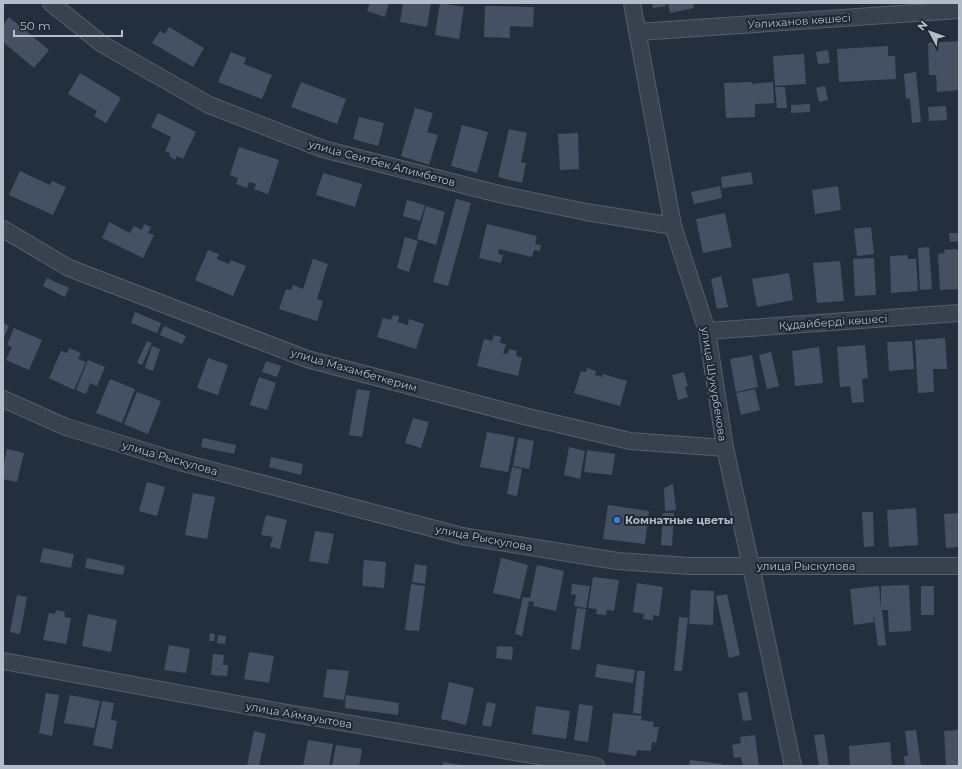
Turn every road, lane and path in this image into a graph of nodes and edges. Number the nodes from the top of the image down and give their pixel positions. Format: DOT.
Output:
graph roads {
  1 [pos="51,3"];
  2 [pos="632,3"];
  3 [pos="959,10"];
  4 [pos="638,32"];
  5 [pos="674,226"];
  6 [pos="3,229"];
  7 [pos="959,313"];
  8 [pos="706,332"];
  9 [pos="3,399"];
  10 [pos="725,448"];
  11 [pos="751,566"];
  12 [pos="959,566"];
  13 [pos="3,661"];
  14 [pos="596,766"];
  15 [pos="793,766"];
  1 -- 5 [label="street, улица Сеитбек Алимбетов"];
  2 -- 4 [label="street, улица Шукурбекова"];
  3 -- 4 [label="street, Уәлиханов көшесі"];
  4 -- 5 [label="street, улица Шукурбекова"];
  5 -- 8 [label="street, улица Шукурбекова"];
  6 -- 10 [label="street, улица Махамбеткерим"];
  7 -- 8 [label="street, Құдайберді көшесі"];
  8 -- 10 [label="street, улица Шукурбекова"];
  9 -- 11 [label="street, улица Рыскулова"];
  10 -- 11 [label="street, улица Шукурбекова"];
  11 -- 12 [label="street, улица Рыскулова"];
  11 -- 15 [label="street, улица Шукурбекова"];
  13 -- 14 [label="street, улица Аймауытова"];
}
